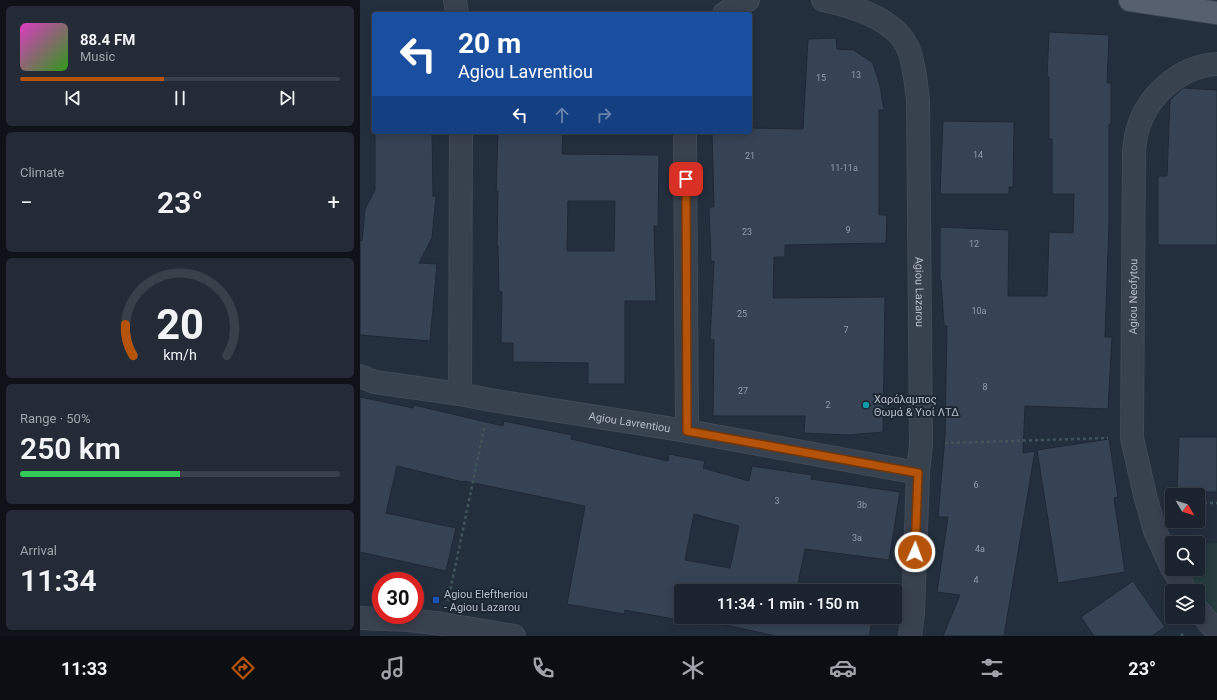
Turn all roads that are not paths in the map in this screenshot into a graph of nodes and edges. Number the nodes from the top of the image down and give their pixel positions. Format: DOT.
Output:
graph roads {
  1 [pos="455,0"];
  2 [pos="748,0"];
  3 [pos="823,0"];
  4 [pos="1130,0"];
  5 [pos="457,12"];
  6 [pos="727,12"];
  7 [pos="1217,13"];
  8 [pos="1217,64"];
  9 [pos="461,134"];
  10 [pos="686,134"];
  11 [pos="360,376"];
  12 [pos="460,394"];
  13 [pos="687,431"];
  14 [pos="918,473"];
  15 [pos="1165,553"];
  16 [pos="360,618"];
  17 [pos="1205,618"];
  18 [pos="1217,632"];
  19 [pos="514,636"];
  20 [pos="910,636"];
  1 -- 5 [label="street"];
  2 -- 6 [label="street"];
  3 -- 14 [label="street, Agiou Lazarou"];
  4 -- 7 [label="main road"];
  8 -- 15 [label="street, Agiou Neofytou"];
  9 -- 12 [label="street"];
  10 -- 13 [label="street"];
  11 -- 12 [label="street, Agiou Lavrentiou"];
  12 -- 13 [label="street, Agiou Lavrentiou"];
  13 -- 14 [label="street, Agiou Lavrentiou"];
  14 -- 20 [label="street, Agiou Lazarou"];
  16 -- 19 [label="street"];
  17 -- 18 [label="street"];
}
